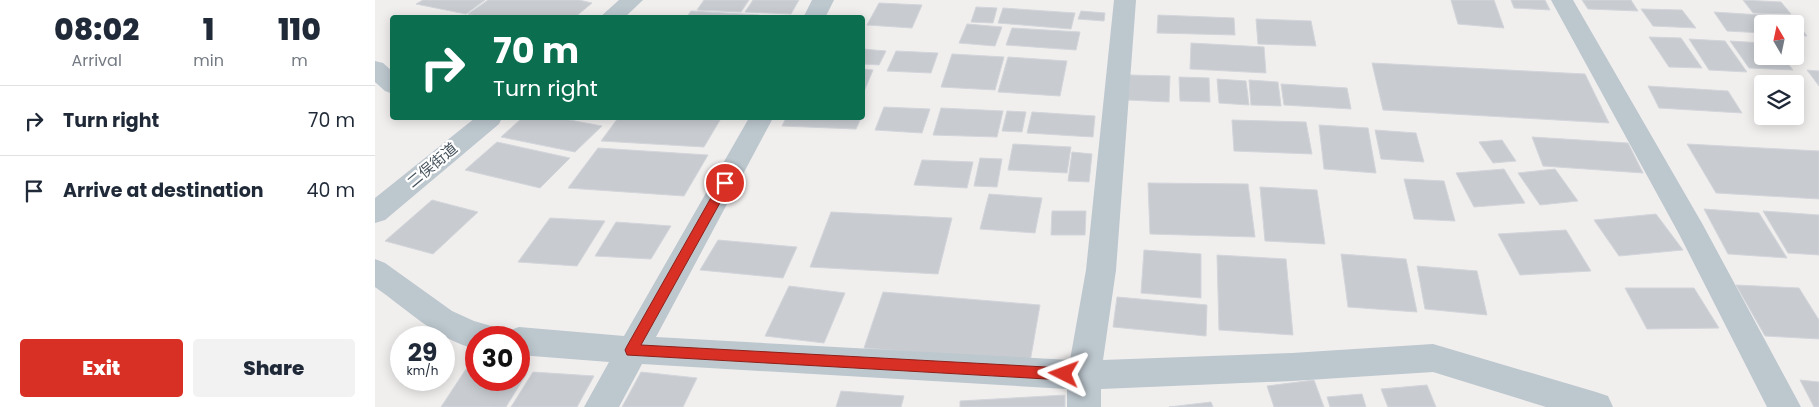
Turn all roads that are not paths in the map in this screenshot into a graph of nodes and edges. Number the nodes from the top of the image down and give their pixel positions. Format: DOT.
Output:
graph roads {
  1 [pos="632,0"];
  2 [pos="823,0"];
  3 [pos="1125,0"];
  4 [pos="1562,0"];
  5 [pos="614,15"];
  6 [pos="815,15"];
  7 [pos="375,68"];
  8 [pos="390,83"];
  9 [pos="478,120"];
  10 [pos="760,120"];
  11 [pos="375,213"];
  12 [pos="375,271"];
  13 [pos="465,332"];
  14 [pos="530,342"];
  15 [pos="631,350"];
  16 [pos="1084,375"];
  17 [pos="1555,400"];
  18 [pos="601,407"];
  19 [pos="1083,407"];
  20 [pos="1596,407"];
  21 [pos="1784,407"];
  1 -- 5 [label="street"];
  2 -- 6 [label="street"];
  3 -- 16 [label="street"];
  4 -- 21 [label="street"];
  7 -- 8 [label="street"];
  9 -- 11 [label="street, 二俣街道"];
  10 -- 15 [label="street"];
  12 -- 13 [label="street"];
  14 -- 15 [label="street"];
  15 -- 16 [label="street"];
  15 -- 18 [label="street"];
  16 -- 17 [label="street"];
  16 -- 19 [label="street"];
  17 -- 20 [label="street"];
}
